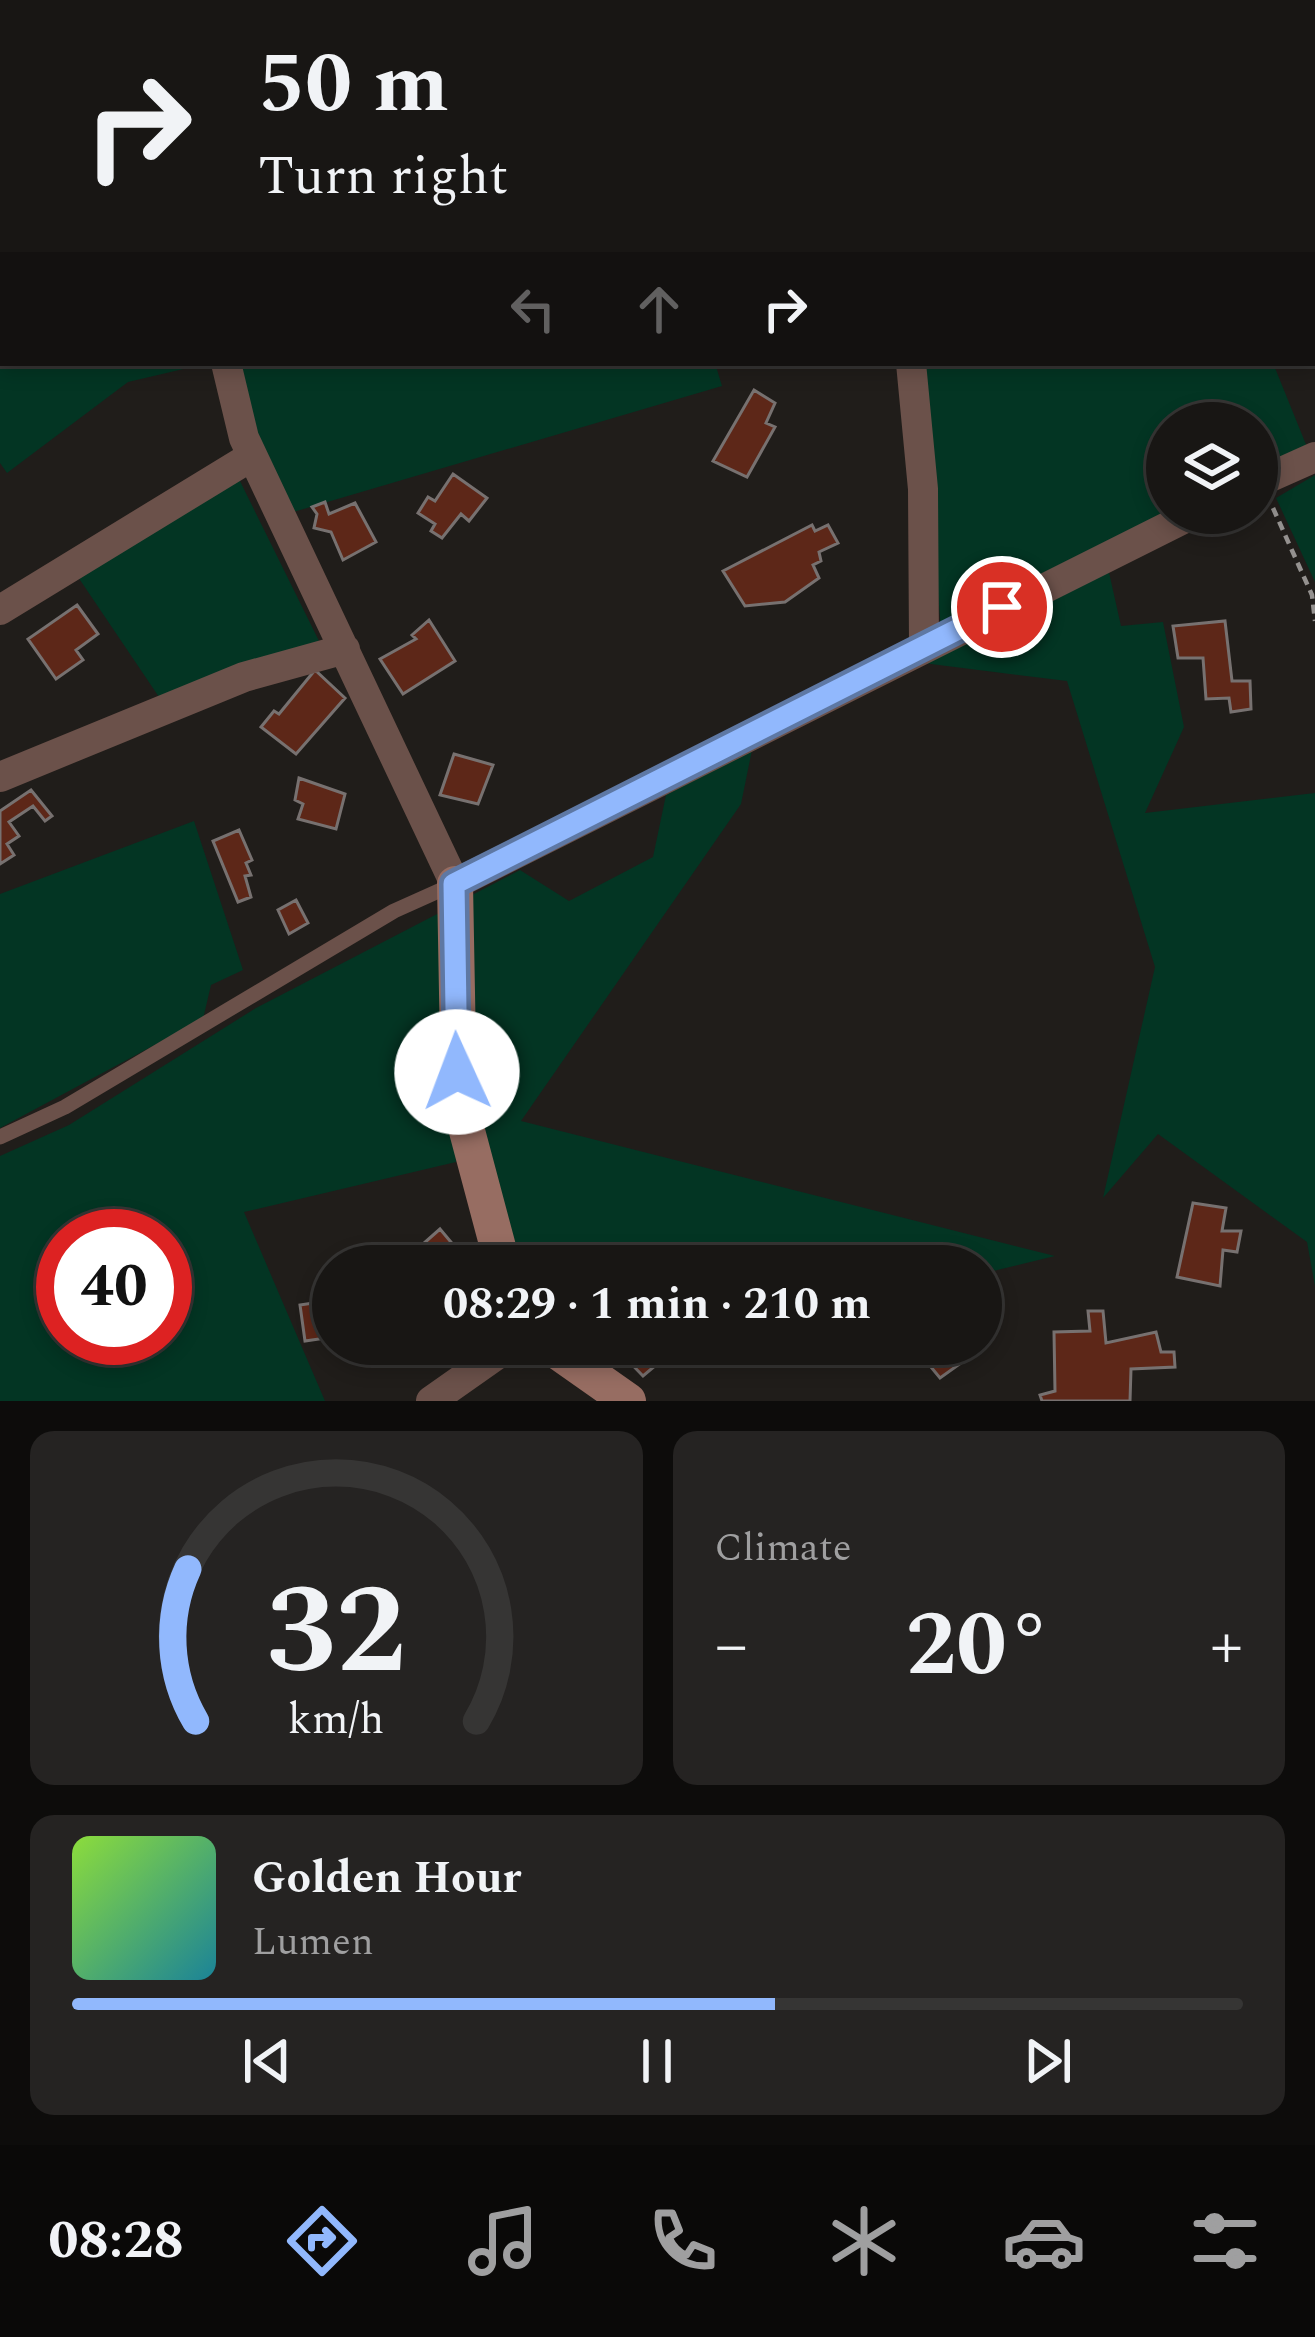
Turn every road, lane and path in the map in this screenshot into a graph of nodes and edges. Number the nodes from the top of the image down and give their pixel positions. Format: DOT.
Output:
graph roads {
  1 [pos="227,366"];
  2 [pos="911,366"];
  3 [pos="252,456"];
  4 [pos="1315,457"];
  5 [pos="1278,474"];
  6 [pos="1278,523"];
  7 [pos="1152,534"];
  8 [pos="0,610"];
  9 [pos="1315,621"];
  10 [pos="924,644"];
  11 [pos="345,649"];
  12 [pos="0,777"];
  13 [pos="454,884"];
  14 [pos="0,1136"];
  15 [pos="497,1245"];
  16 [pos="482,1365"];
  17 [pos="577,1365"];
  18 [pos="431,1401"];
  19 [pos="628,1401"];
  1 -- 3 [label="street"];
  2 -- 10 [label="street"];
  3 -- 8 [label="street"];
  3 -- 11 [label="street"];
  4 -- 5 [label="street"];
  6 -- 9 [label="path"];
  7 -- 10 [label="street"];
  10 -- 13 [label="street"];
  11 -- 12 [label="street"];
  11 -- 13 [label="street"];
  13 -- 14 [label="lane"];
  13 -- 15 [label="street"];
  16 -- 18 [label="street"];
  17 -- 19 [label="street"];
}
